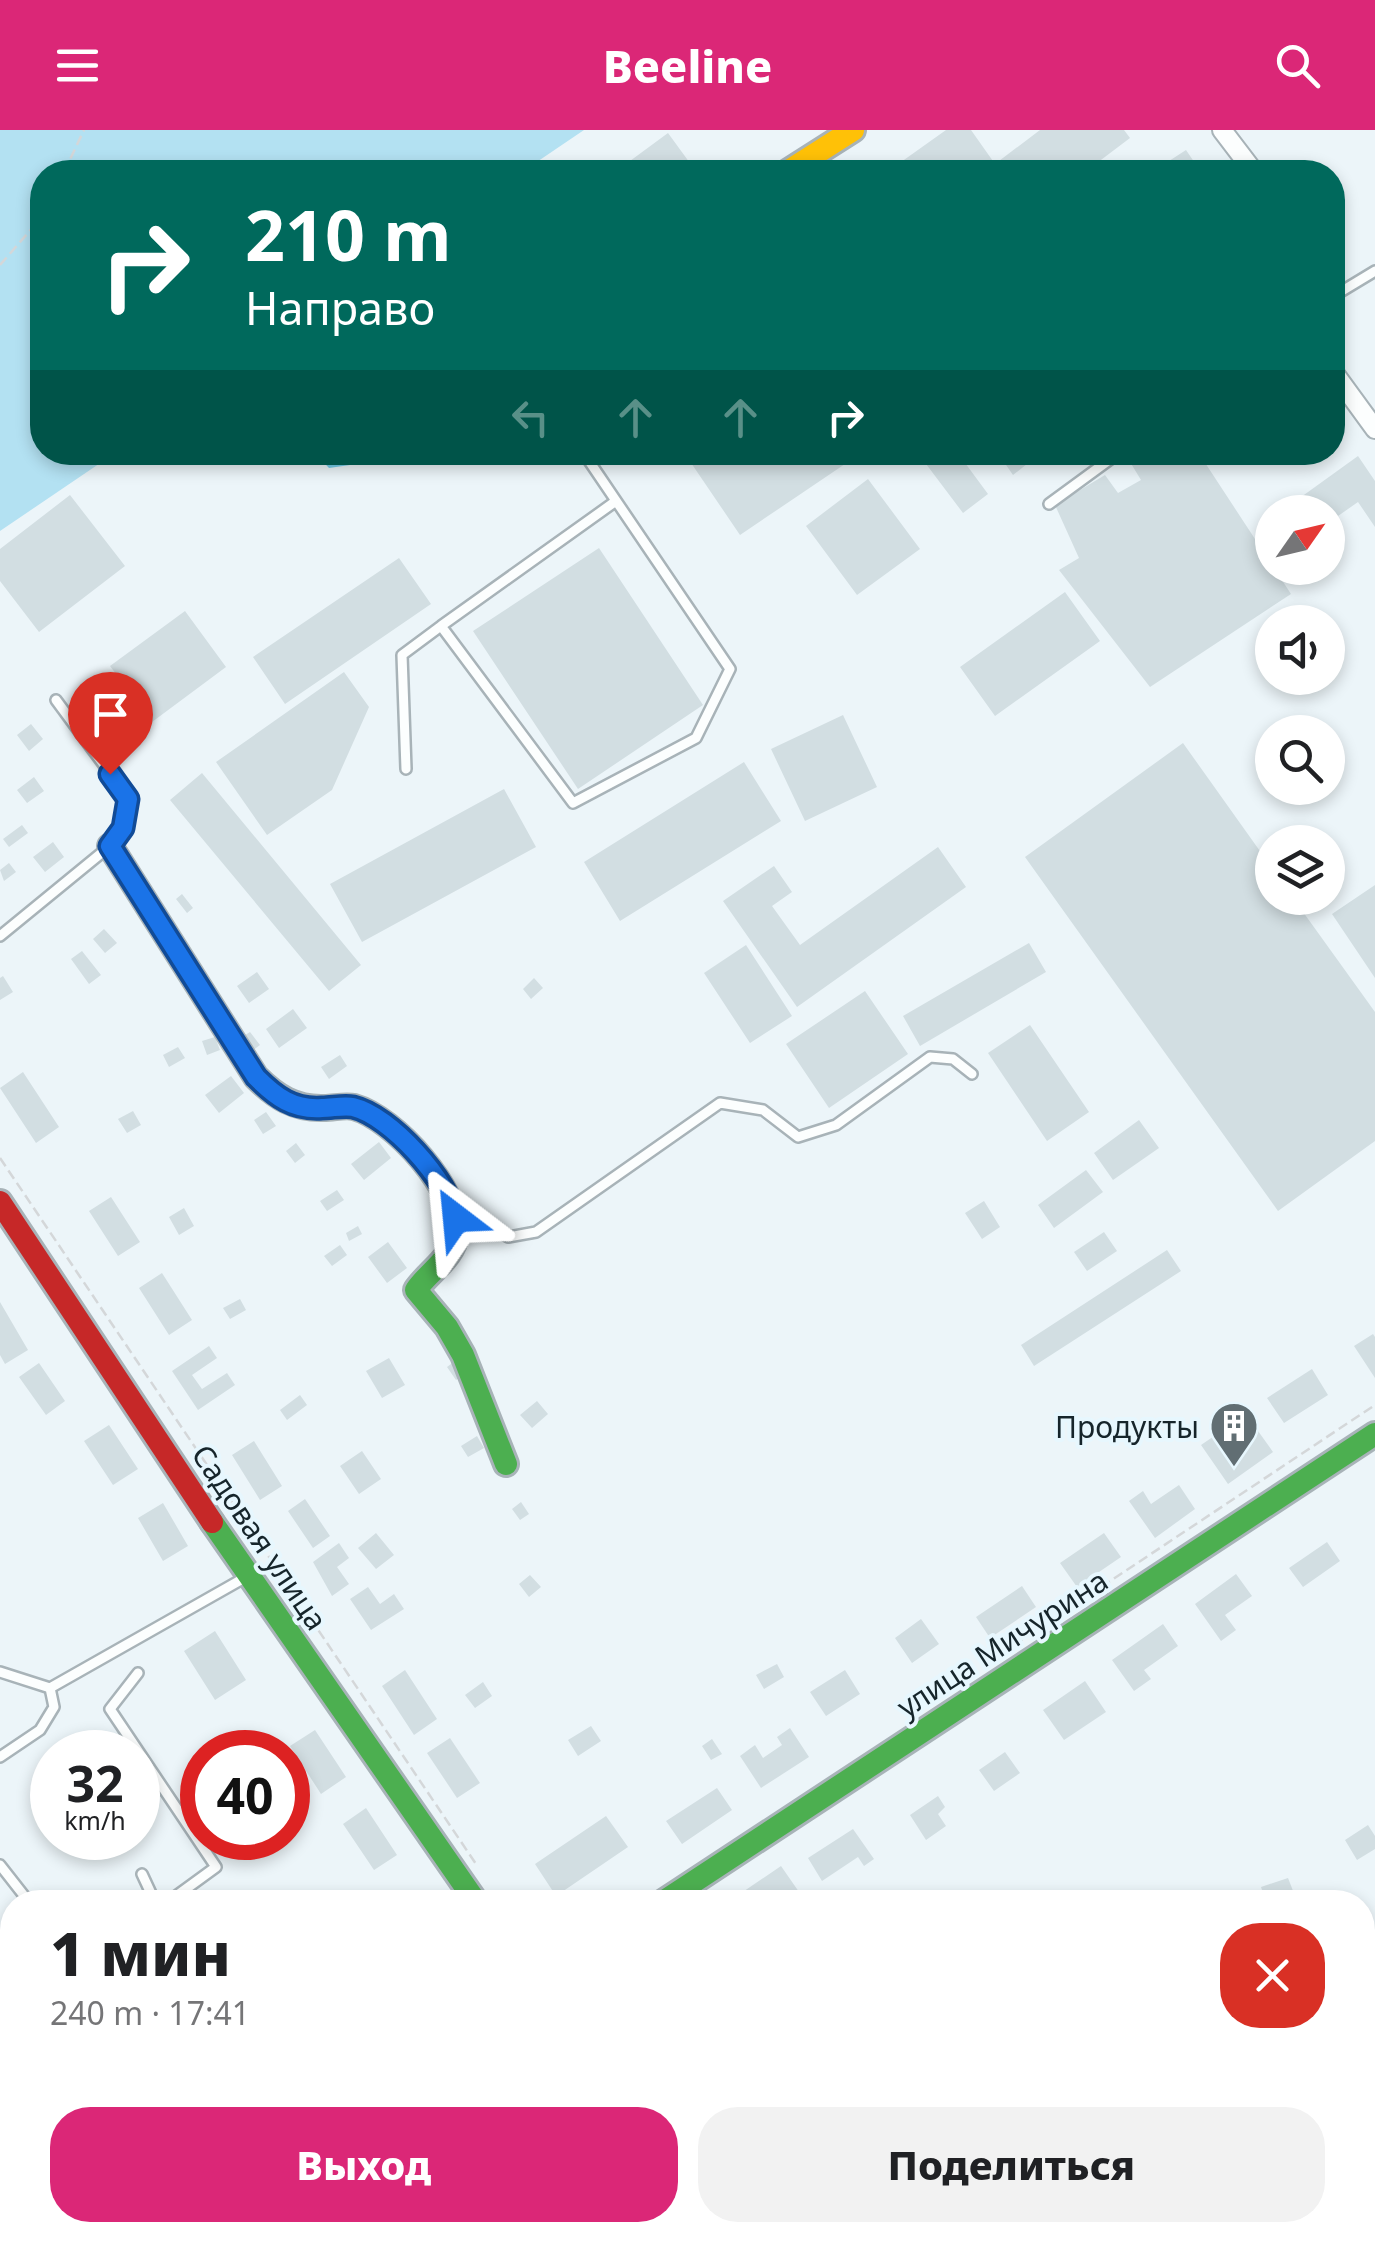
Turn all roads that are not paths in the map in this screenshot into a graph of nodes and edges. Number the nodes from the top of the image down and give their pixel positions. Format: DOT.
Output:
graph roads {
  1 [pos="853,130"];
  2 [pos="1222,130"];
  3 [pos="806,160"];
  4 [pos="1245,160"];
  5 [pos="1375,271"];
  6 [pos="1345,288"];
  7 [pos="1345,388"];
  8 [pos="1375,429"];
  9 [pos="592,465"];
  10 [pos="1102,465"];
  11 [pos="616,501"];
  12 [pos="1049,504"];
  13 [pos="441,626"];
  14 [pos="56,700"];
  15 [pos="406,769"];
  16 [pos="110,846"];
  17 [pos="0,936"];
  18 [pos="972,1074"];
  19 [pos="0,1202"];
  20 [pos="453,1205"];
  21 [pos="1375,1434"];
  22 [pos="506,1464"];
  23 [pos="248,1576"];
  24 [pos="0,1672"];
  25 [pos="138,1673"];
  26 [pos="50,1688"];
  27 [pos="0,1757"];
  28 [pos="0,1865"];
  29 [pos="142,1874"];
  30 [pos="20,1890"];
  31 [pos="149,1890"];
  32 [pos="184,1890"];
  33 [pos="480,1890"];
  34 [pos="681,1890"];
  1 -- 3 [label="street"];
  2 -- 4 [label="street"];
  5 -- 6 [label="lane"];
  7 -- 8 [label="street"];
  9 -- 11 [label="lane"];
  10 -- 12 [label="lane"];
  11 -- 13 [label="lane"];
  11 -- 13 [label="lane"];
  13 -- 15 [label="lane"];
  14 -- 16 [label="lane"];
  16 -- 17 [label="lane"];
  16 -- 20 [label="street"];
  18 -- 20 [label="lane"];
  19 -- 23 [label="street, Садовая улица"];
  20 -- 22 [label="street"];
  21 -- 34 [label="street, улица Мичурина"];
  23 -- 26 [label="lane"];
  23 -- 33 [label="street, Садовая улица"];
  24 -- 26 [label="lane"];
  25 -- 32 [label="lane"];
  26 -- 27 [label="lane"];
  28 -- 30 [label="lane"];
  29 -- 31 [label="lane"];
}
